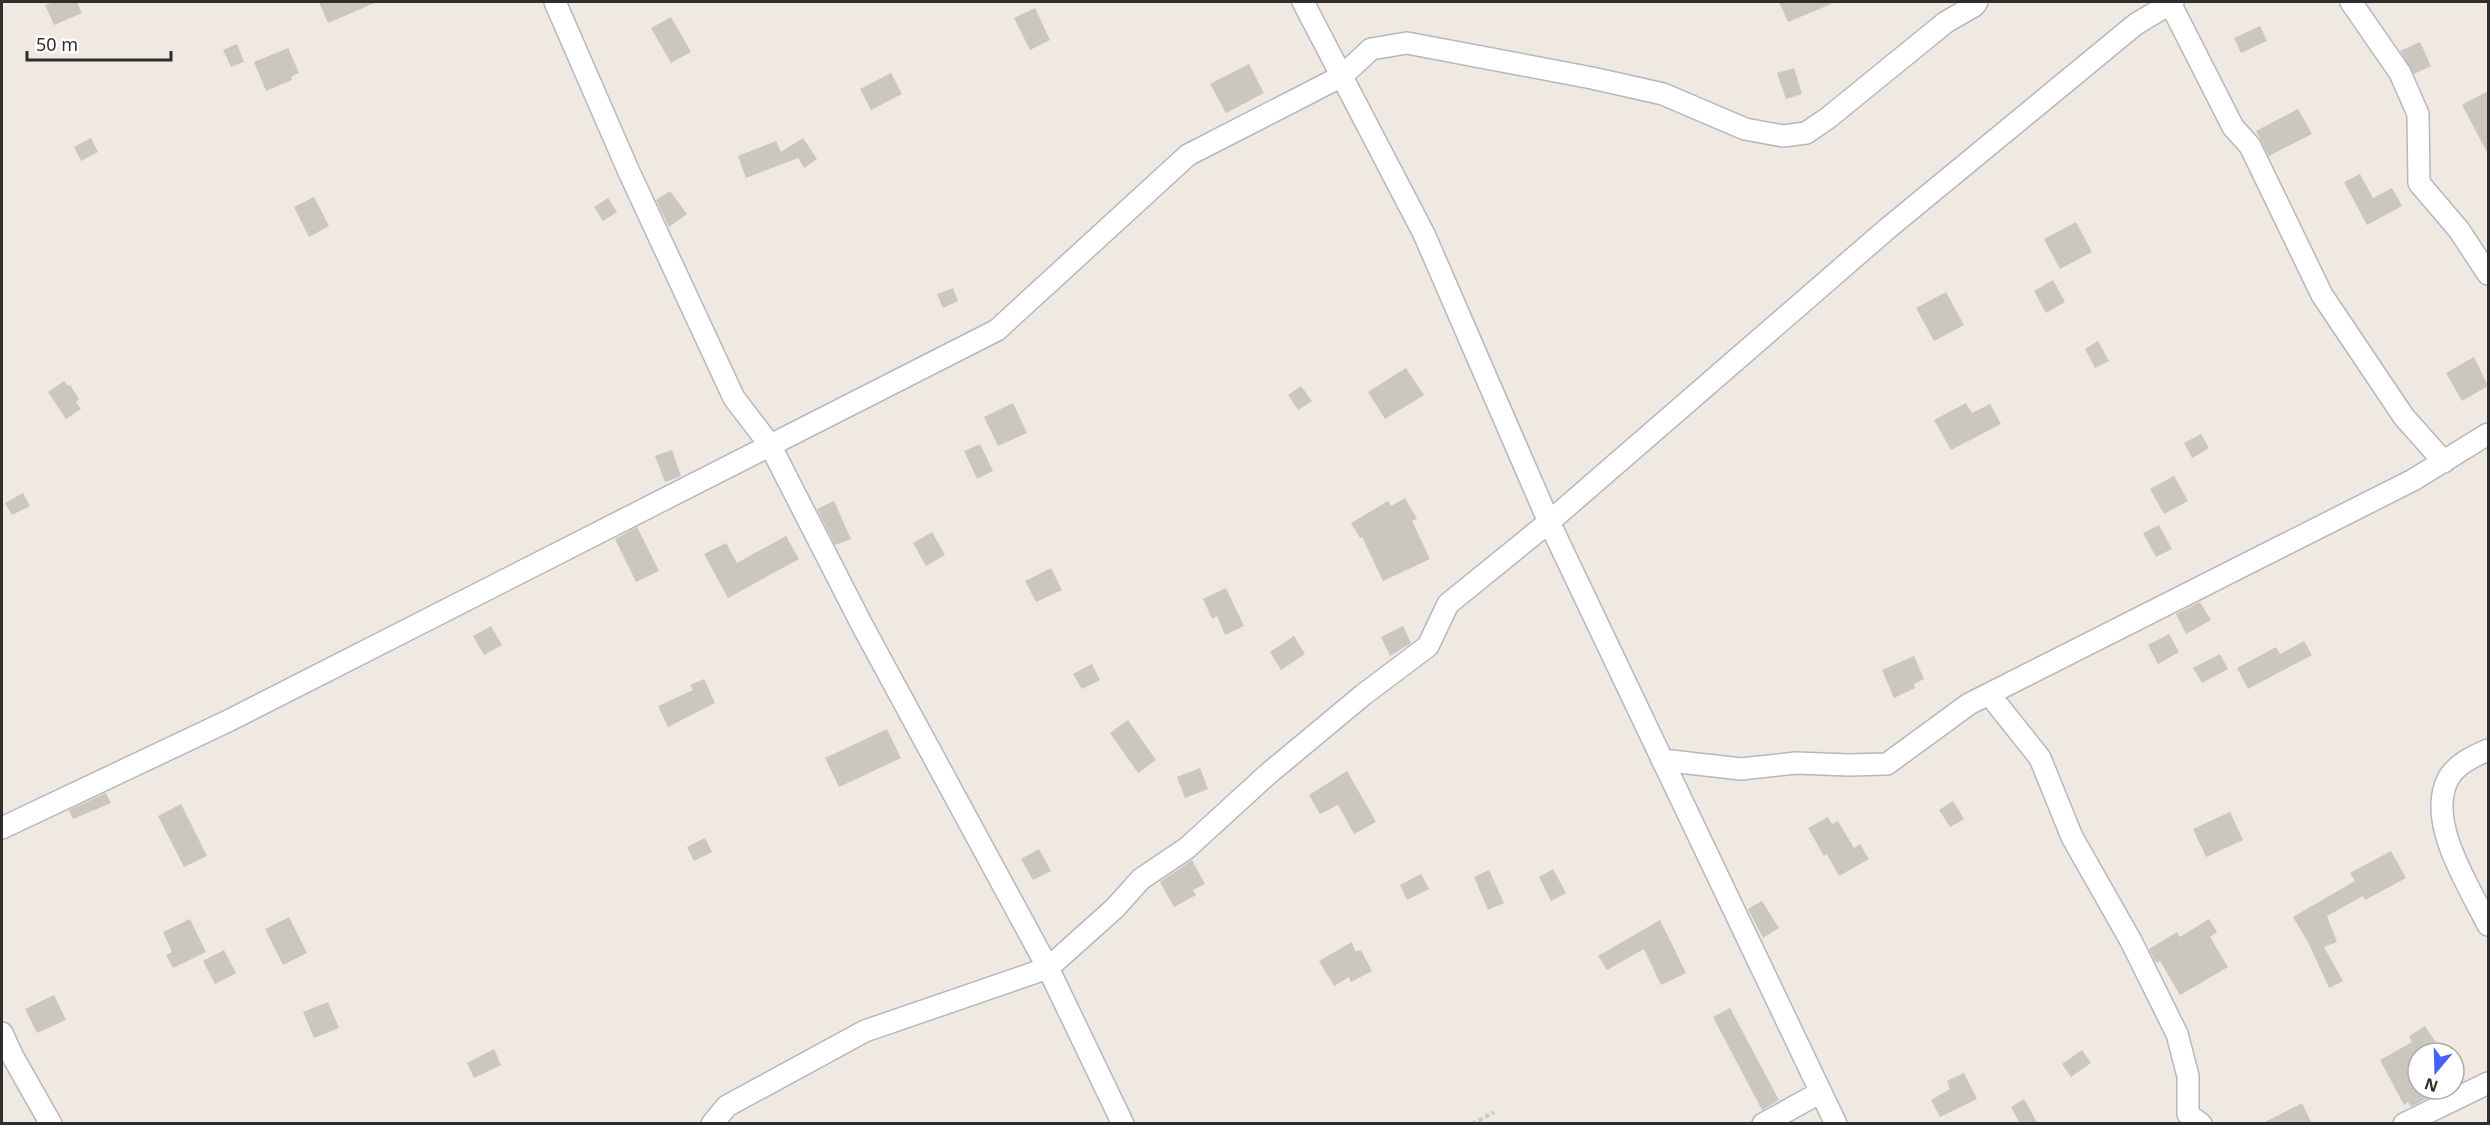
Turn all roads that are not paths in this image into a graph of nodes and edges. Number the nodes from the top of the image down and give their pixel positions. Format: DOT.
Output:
graph roads {
  1 [pos="555,2"];
  2 [pos="1303,2"];
  3 [pos="1977,2"];
  4 [pos="2171,2"];
  5 [pos="2351,2"];
  6 [pos="1342,76"];
  7 [pos="2488,274"];
  8 [pos="2488,434"];
  9 [pos="770,445"];
  10 [pos="2444,462"];
  11 [pos="1549,522"];
  12 [pos="1989,694"];
  13 [pos="2488,750"];
  14 [pos="1662,760"];
  15 [pos="2,828"];
  16 [pos="2488,925"];
  17 [pos="1048,968"];
  18 [pos="2,1033"];
  19 [pos="2488,1083"];
  20 [pos="1821,1092"];
  21 [pos="51,1124"];
  22 [pos="712,1124"];
  23 [pos="1124,1124"];
  24 [pos="1763,1124"];
  25 [pos="1836,1124"];
  26 [pos="2201,1124"];
  27 [pos="2404,1124"];
  1 -- 9 [label="street"];
  2 -- 6 [label="street"];
  3 -- 6 [label="street"];
  4 -- 10 [label="street"];
  4 -- 11 [label="street"];
  5 -- 7 [label="street"];
  6 -- 9 [label="street"];
  6 -- 11 [label="street"];
  8 -- 10 [label="street"];
  9 -- 15 [label="street"];
  9 -- 17 [label="street"];
  10 -- 12 [label="street"];
  11 -- 14 [label="street"];
  11 -- 17 [label="street"];
  12 -- 14 [label="street"];
  12 -- 26 [label="street"];
  13 -- 16 [label="street"];
  14 -- 20 [label="street"];
  17 -- 22 [label="street"];
  17 -- 23 [label="street"];
  18 -- 21 [label="street"];
  19 -- 27 [label="street"];
  20 -- 24 [label="street"];
  20 -- 25 [label="street"];
}
